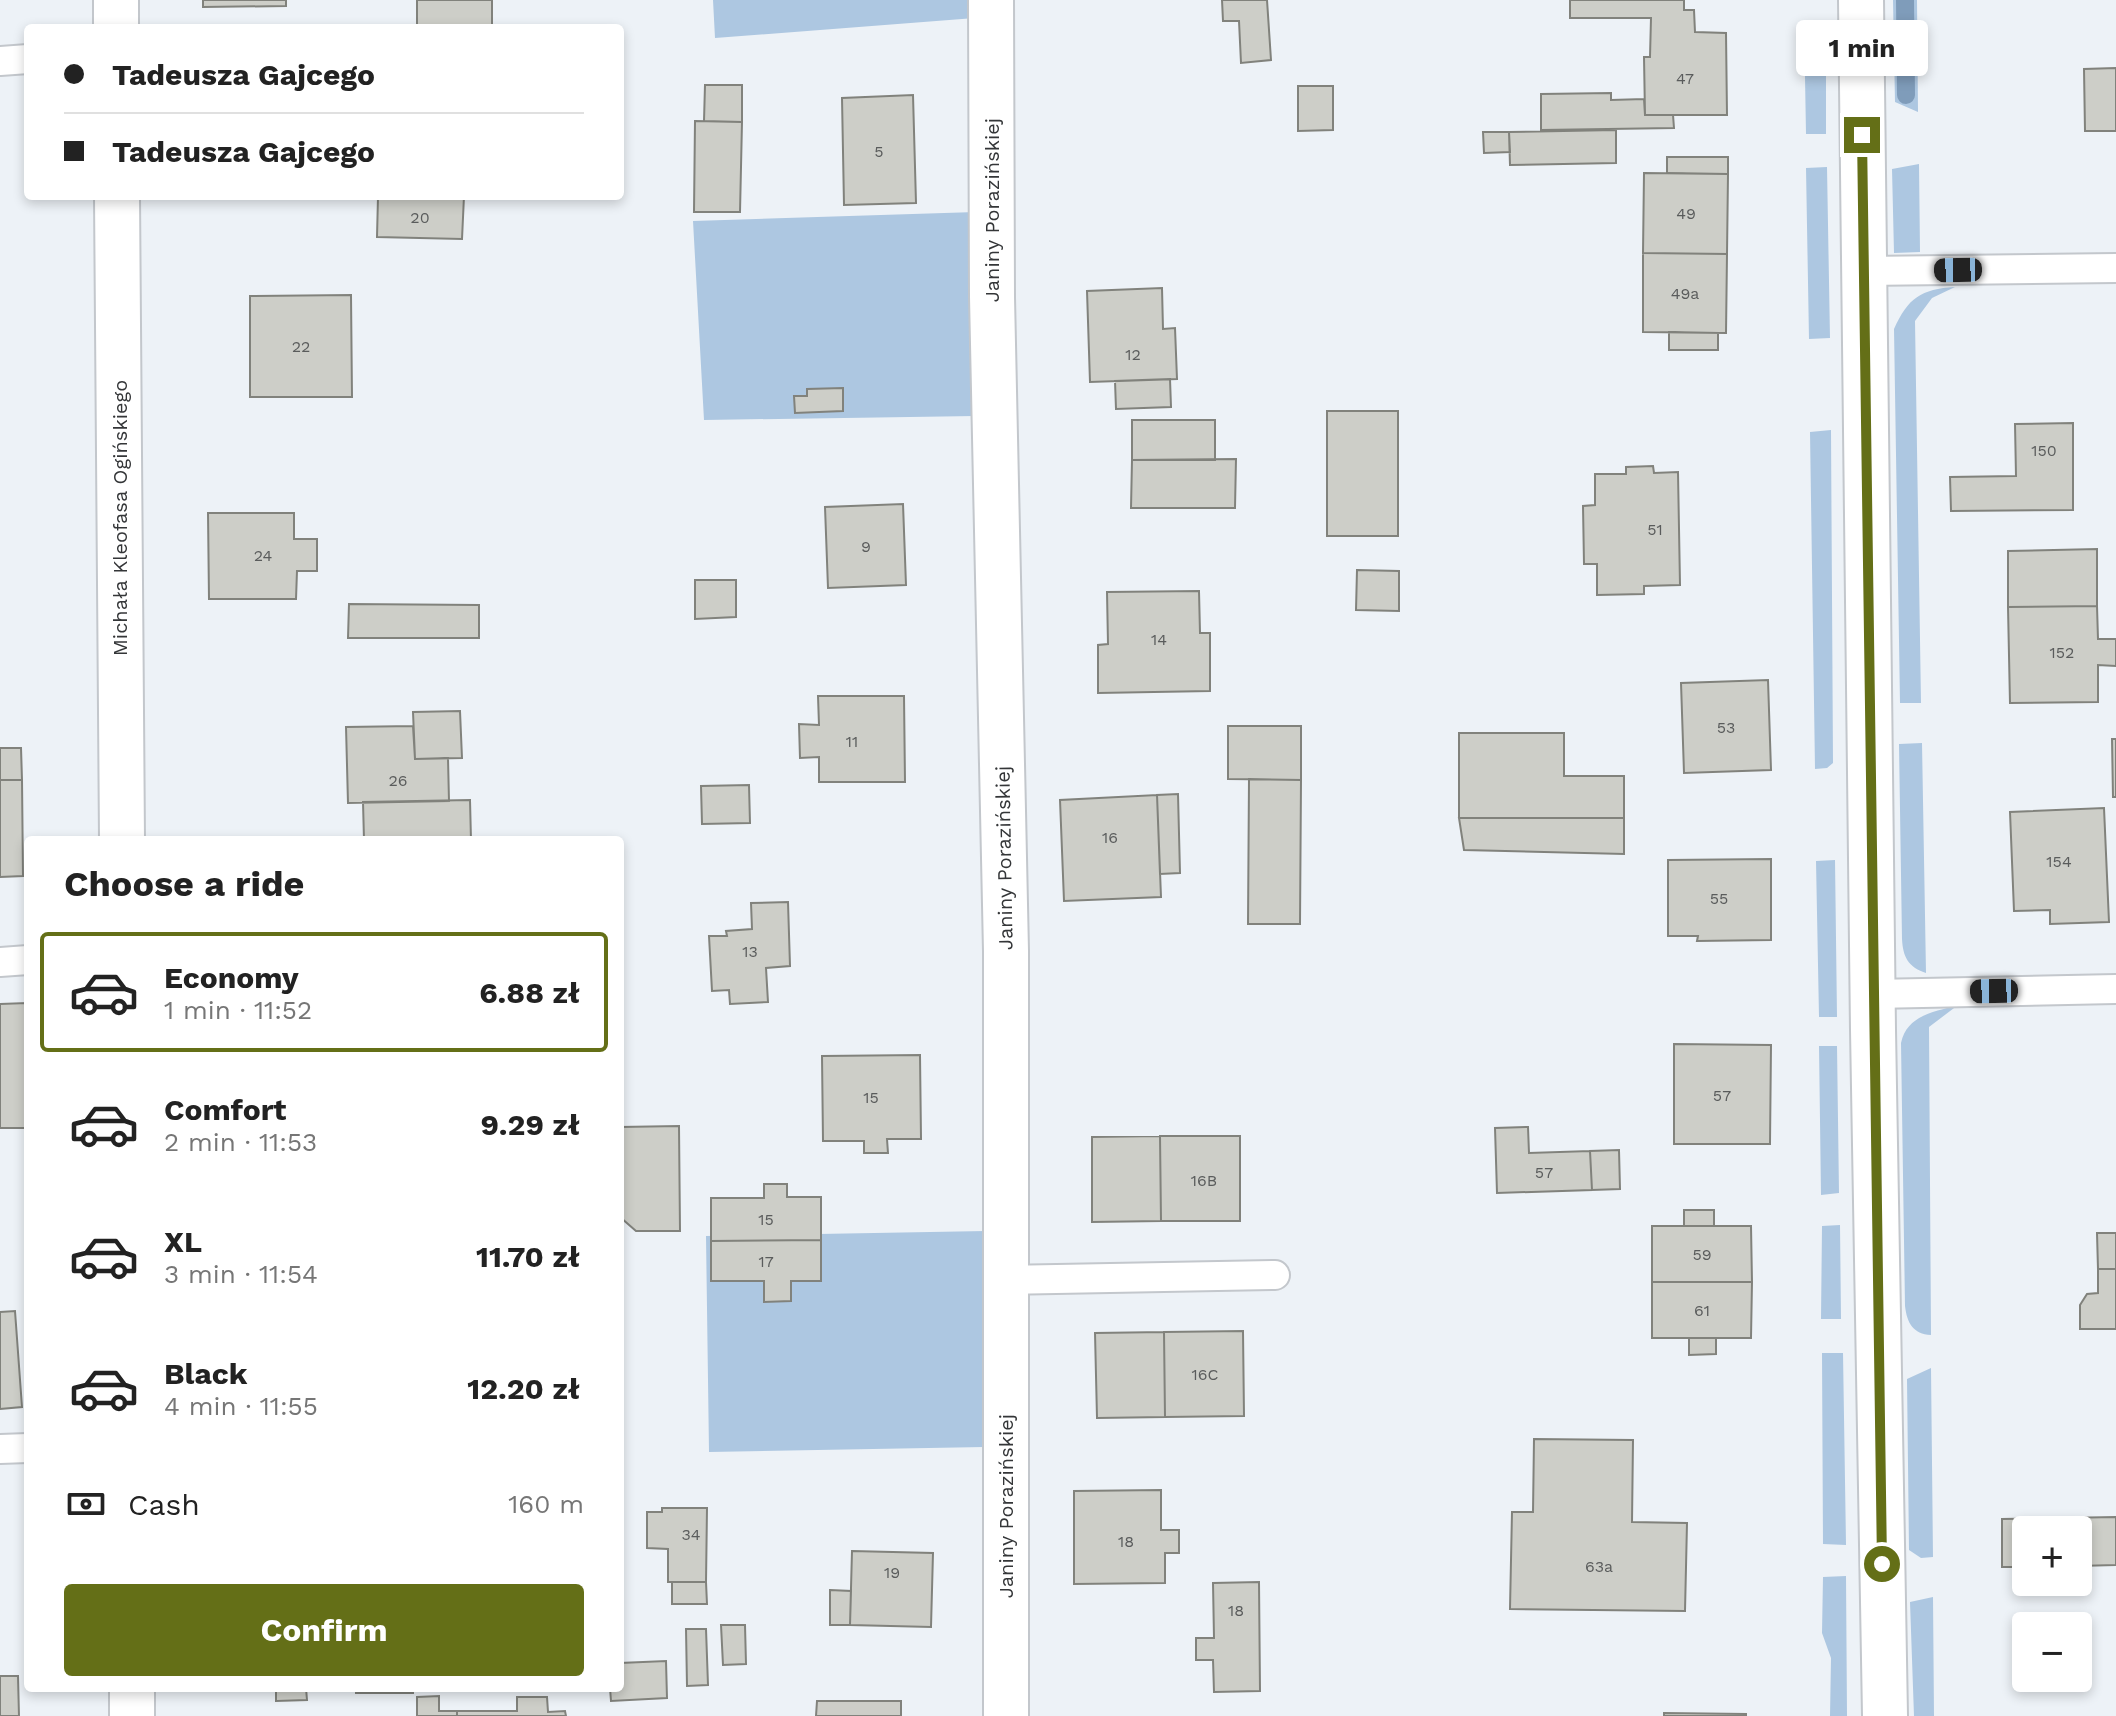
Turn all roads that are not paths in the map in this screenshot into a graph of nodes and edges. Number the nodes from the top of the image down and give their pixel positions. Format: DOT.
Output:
graph roads {
  1 [pos="116,0"];
  2 [pos="991,0"];
  3 [pos="1861,0"];
  4 [pos="116,24"];
  5 [pos="24,59"];
  6 [pos="0,61"];
  7 [pos="117,200"];
  8 [pos="2116,268"];
  9 [pos="1863,271"];
  10 [pos="122,836"];
  11 [pos="24,960"];
  12 [pos="0,962"];
  13 [pos="2116,989"];
  14 [pos="1873,994"];
  15 [pos="1275,1275"];
  16 [pos="1006,1280"];
  17 [pos="24,1448"];
  18 [pos="0,1449"];
  19 [pos="132,1692"];
  20 [pos="132,1716"];
  21 [pos="1006,1716"];
  22 [pos="1885,1716"];
  1 -- 4 [label="street"];
  2 -- 16 [label="street, Janiny Porazińskiej"];
  3 -- 9 [label="street"];
  5 -- 6 [label="lane"];
  7 -- 10 [label="street, Michała Kleofasa Ogińskiego"];
  8 -- 9 [label="lane"];
  9 -- 14 [label="street"];
  11 -- 12 [label="lane"];
  13 -- 14 [label="lane"];
  14 -- 22 [label="street"];
  15 -- 16 [label="lane"];
  16 -- 21 [label="street, Janiny Porazińskiej"];
  17 -- 18 [label="lane"];
  19 -- 20 [label="street"];
}
